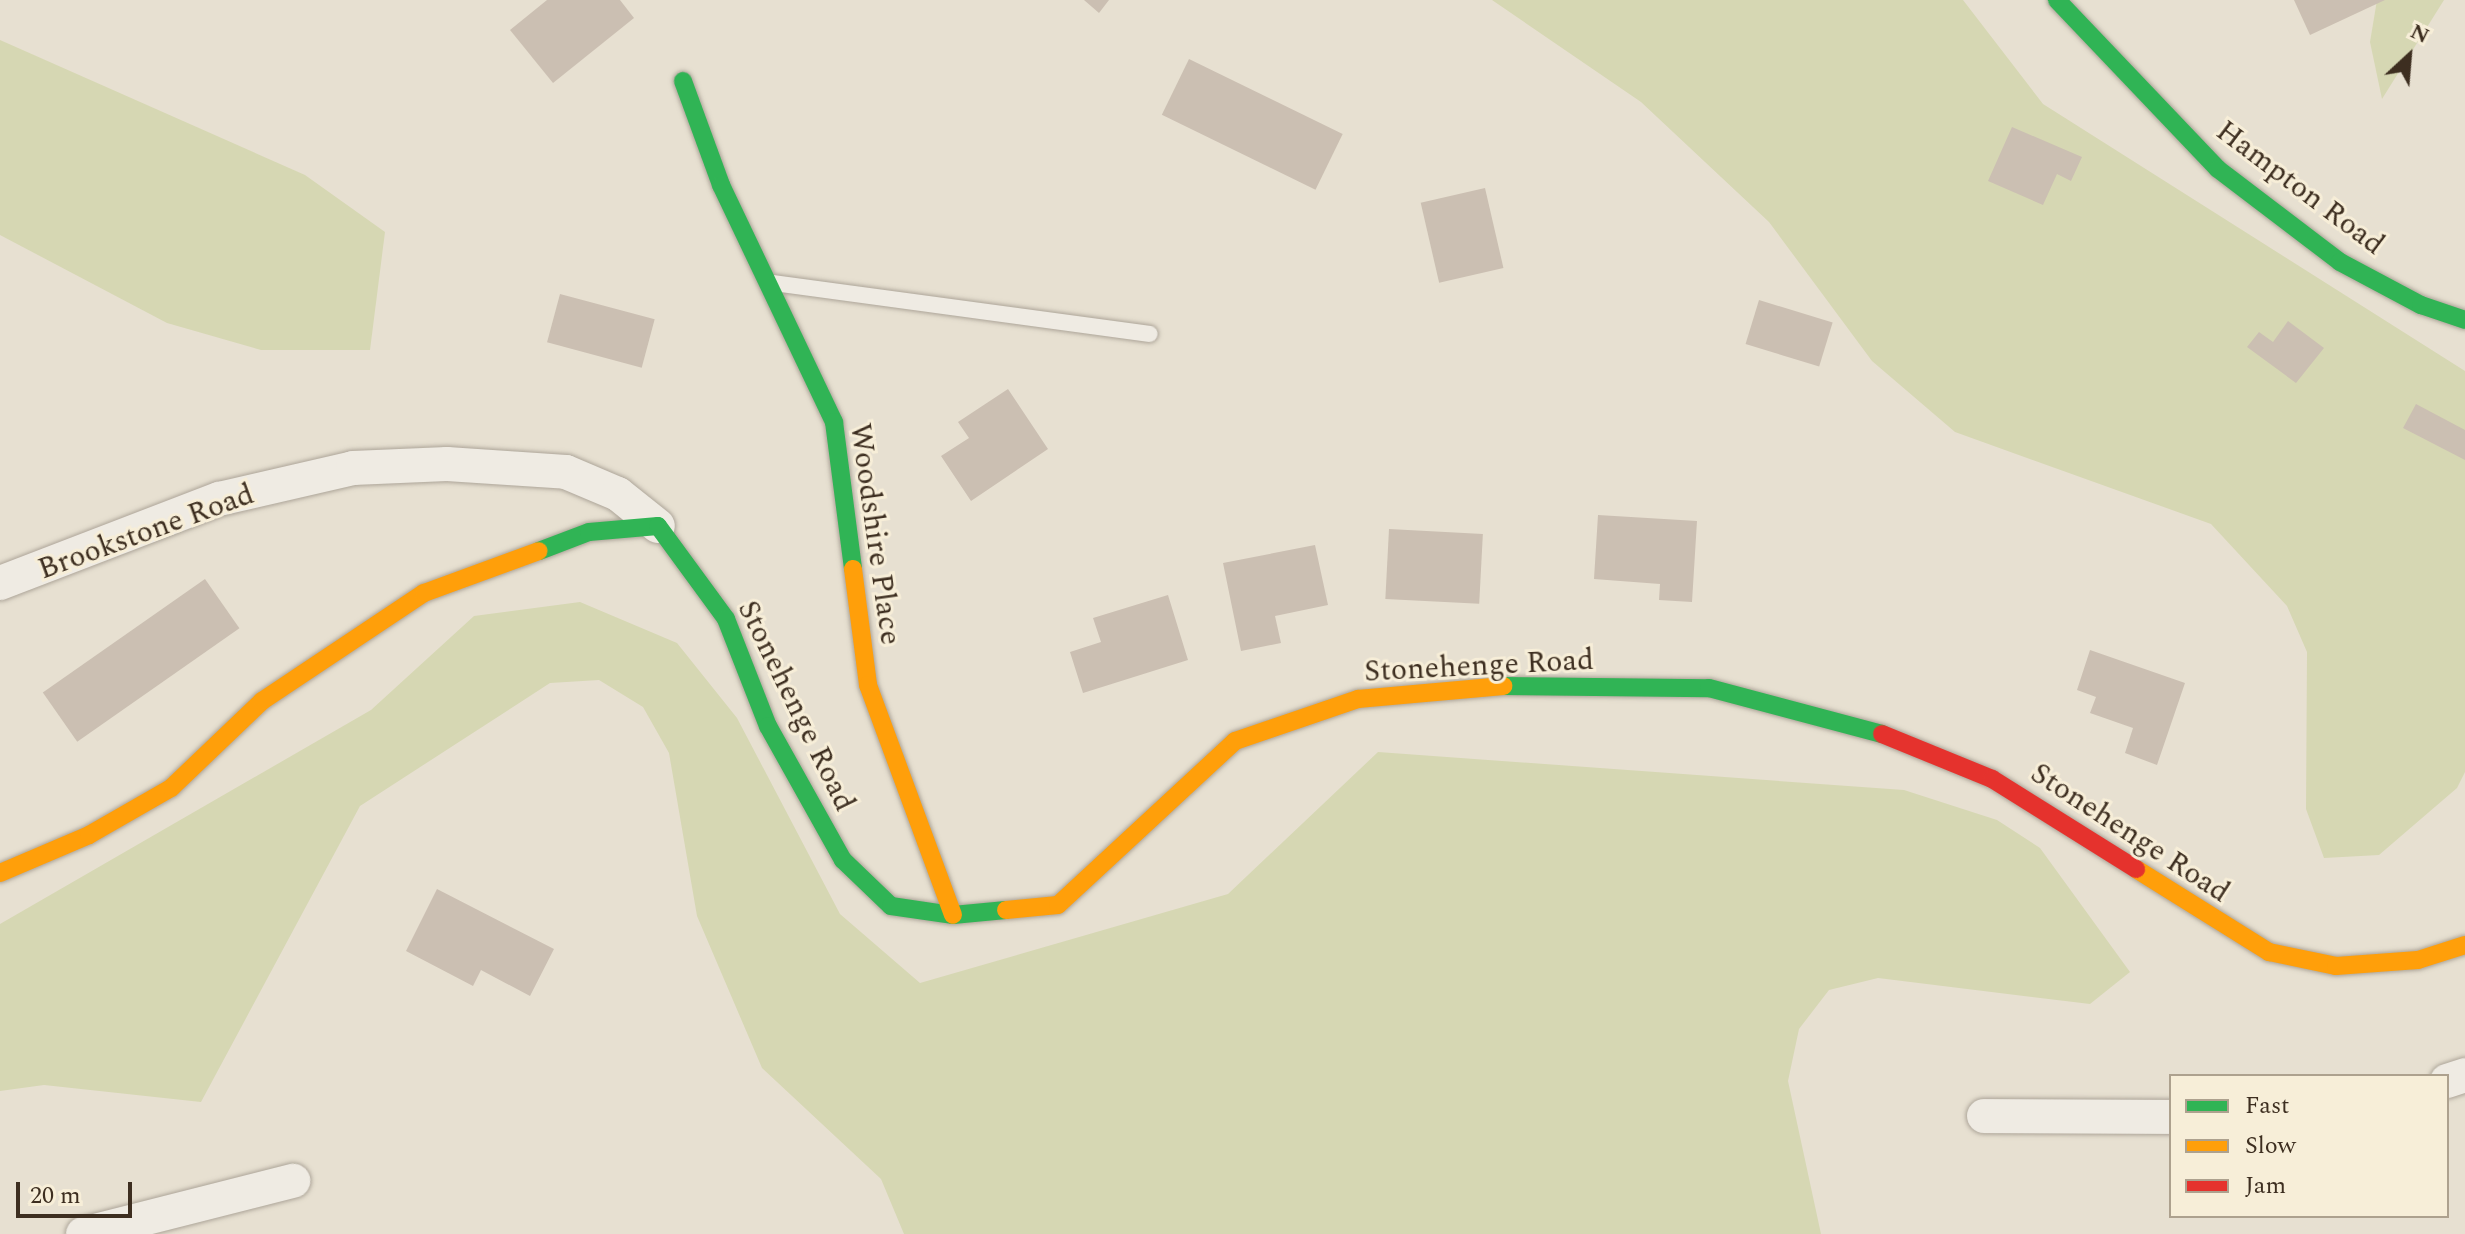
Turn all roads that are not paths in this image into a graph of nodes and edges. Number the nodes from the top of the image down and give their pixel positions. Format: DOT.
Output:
graph roads {
  1 [pos="2057,0"];
  2 [pos="683,81"];
  3 [pos="767,282"];
  4 [pos="2465,320"];
  5 [pos="1150,334"];
  6 [pos="658,526"];
  7 [pos="0,583"];
  8 [pos="0,873"];
  9 [pos="953,915"];
  10 [pos="2465,945"];
  11 [pos="1984,1116"];
  12 [pos="2169,1117"];
  13 [pos="293,1181"];
  14 [pos="83,1234"];
  1 -- 4 [label="street, Hampton Road"];
  2 -- 3 [label="street, Woodshire Place"];
  3 -- 5 [label="lane"];
  3 -- 9 [label="street, Woodshire Place"];
  6 -- 7 [label="street, Brookstone Road"];
  6 -- 8 [label="street"];
  6 -- 9 [label="street, Stonehenge Road"];
  9 -- 10 [label="street, Stonehenge Road"];
  11 -- 12 [label="street"];
  13 -- 14 [label="street"];
}
